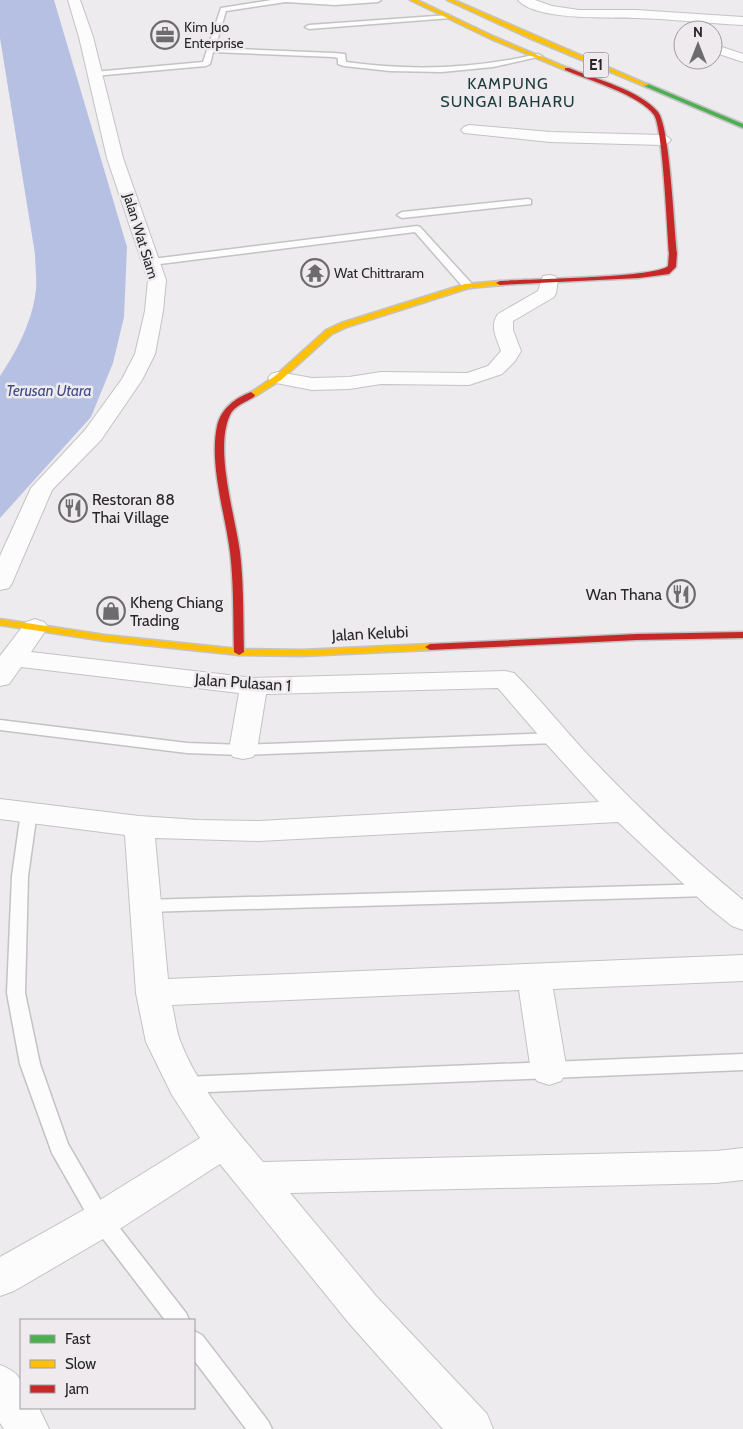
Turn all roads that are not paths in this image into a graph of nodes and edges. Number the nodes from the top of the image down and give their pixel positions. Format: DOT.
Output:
graph roads {
  1 [pos="74,0"];
  2 [pos="286,0"];
  3 [pos="378,0"];
  4 [pos="414,0"];
  5 [pos="450,0"];
  6 [pos="524,0"];
  7 [pos="735,10"];
  8 [pos="449,17"];
  9 [pos="712,19"];
  10 [pos="743,21"];
  11 [pos="309,27"];
  12 [pos="210,50"];
  13 [pos="723,51"];
  14 [pos="538,56"];
  15 [pos="742,57"];
  16 [pos="94,74"];
  17 [pos="743,126"];
  18 [pos="469,130"];
  19 [pos="663,140"];
  20 [pos="528,202"];
  21 [pos="402,216"];
  22 [pos="152,262"];
  23 [pos="549,280"];
  24 [pos="468,286"];
  25 [pos="278,378"];
  26 [pos="0,583"];
  27 [pos="0,622"];
  28 [pos="35,627"];
  29 [pos="743,634"];
  30 [pos="240,652"];
  31 [pos="302,653"];
  32 [pos="6,668"];
  33 [pos="302,685"];
  34 [pos="254,686"];
  35 [pos="0,726"];
  36 [pos="556,738"];
  37 [pos="243,750"];
  38 [pos="0,809"];
  39 [pos="625,811"];
  40 [pos="29,812"];
  41 [pos="139,826"];
  42 [pos="708,890"];
  43 [pos="144,906"];
  44 [pos="743,918"];
  45 [pos="743,968"];
  46 [pos="534,977"];
  47 [pos="153,993"];
  48 [pos="743,1062"];
  49 [pos="549,1071"];
  50 [pos="184,1085"];
  51 [pos="224,1142"];
  52 [pos="743,1164"];
  53 [pos="253,1178"];
  54 [pos="101,1220"];
  55 [pos="0,1278"];
  56 [pos="177,1319"];
  57 [pos="195,1343"];
  58 [pos="0,1385"];
  59 [pos="28,1429"];
  60 [pos="260,1429"];
  61 [pos="472,1429"];
  1 -- 16 [label="street, Jalan Wat Siam"];
  2 -- 3 [label="lane"];
  2 -- 12 [label="lane"];
  4 -- 8 [label="main road"];
  5 -- 17 [label="main road, E1"];
  6 -- 9 [label="street"];
  7 -- 9 [label="street"];
  8 -- 11 [label="lane"];
  8 -- 14 [label="main road"];
  9 -- 10 [label="street"];
  12 -- 14 [label="lane"];
  12 -- 16 [label="lane"];
  13 -- 15 [label="street"];
  14 -- 19 [label="main road"];
  16 -- 22 [label="street, Jalan Wat Siam"];
  18 -- 19 [label="street"];
  19 -- 23 [label="main road"];
  20 -- 21 [label="lane"];
  22 -- 24 [label="lane"];
  22 -- 26 [label="street, Jalan Wat Siam"];
  23 -- 24 [label="main road"];
  23 -- 25 [label="street"];
  24 -- 25 [label="main road"];
  25 -- 30 [label="main road"];
  27 -- 28 [label="main road, Jalan Kelubi"];
  28 -- 30 [label="main road, Jalan Kelubi"];
  28 -- 32 [label="street"];
  29 -- 31 [label="main road, Jalan Kelubi"];
  30 -- 31 [label="main road, Jalan Kelubi"];
  31 -- 33 [label="street"];
  32 -- 34 [label="street, Jalan Pulasan 1"];
  33 -- 34 [label="street, Jalan Pulasan 1"];
  33 -- 36 [label="street, Jalan Pulasan 1"];
  34 -- 37 [label="street"];
  35 -- 37 [label="lane"];
  36 -- 37 [label="lane"];
  36 -- 39 [label="street"];
  38 -- 40 [label="street"];
  39 -- 41 [label="street"];
  39 -- 42 [label="street"];
  40 -- 41 [label="street"];
  40 -- 54 [label="lane"];
  41 -- 43 [label="street"];
  42 -- 43 [label="lane"];
  42 -- 44 [label="street"];
  43 -- 47 [label="street"];
  45 -- 46 [label="street"];
  46 -- 47 [label="street"];
  46 -- 49 [label="street"];
  47 -- 50 [label="street"];
  48 -- 49 [label="lane"];
  49 -- 50 [label="lane"];
  50 -- 51 [label="street"];
  51 -- 53 [label="street"];
  51 -- 54 [label="street"];
  52 -- 53 [label="street"];
  53 -- 61 [label="street"];
  54 -- 55 [label="street"];
  54 -- 56 [label="lane"];
  57 -- 60 [label="lane"];
  58 -- 59 [label="street"];
}
